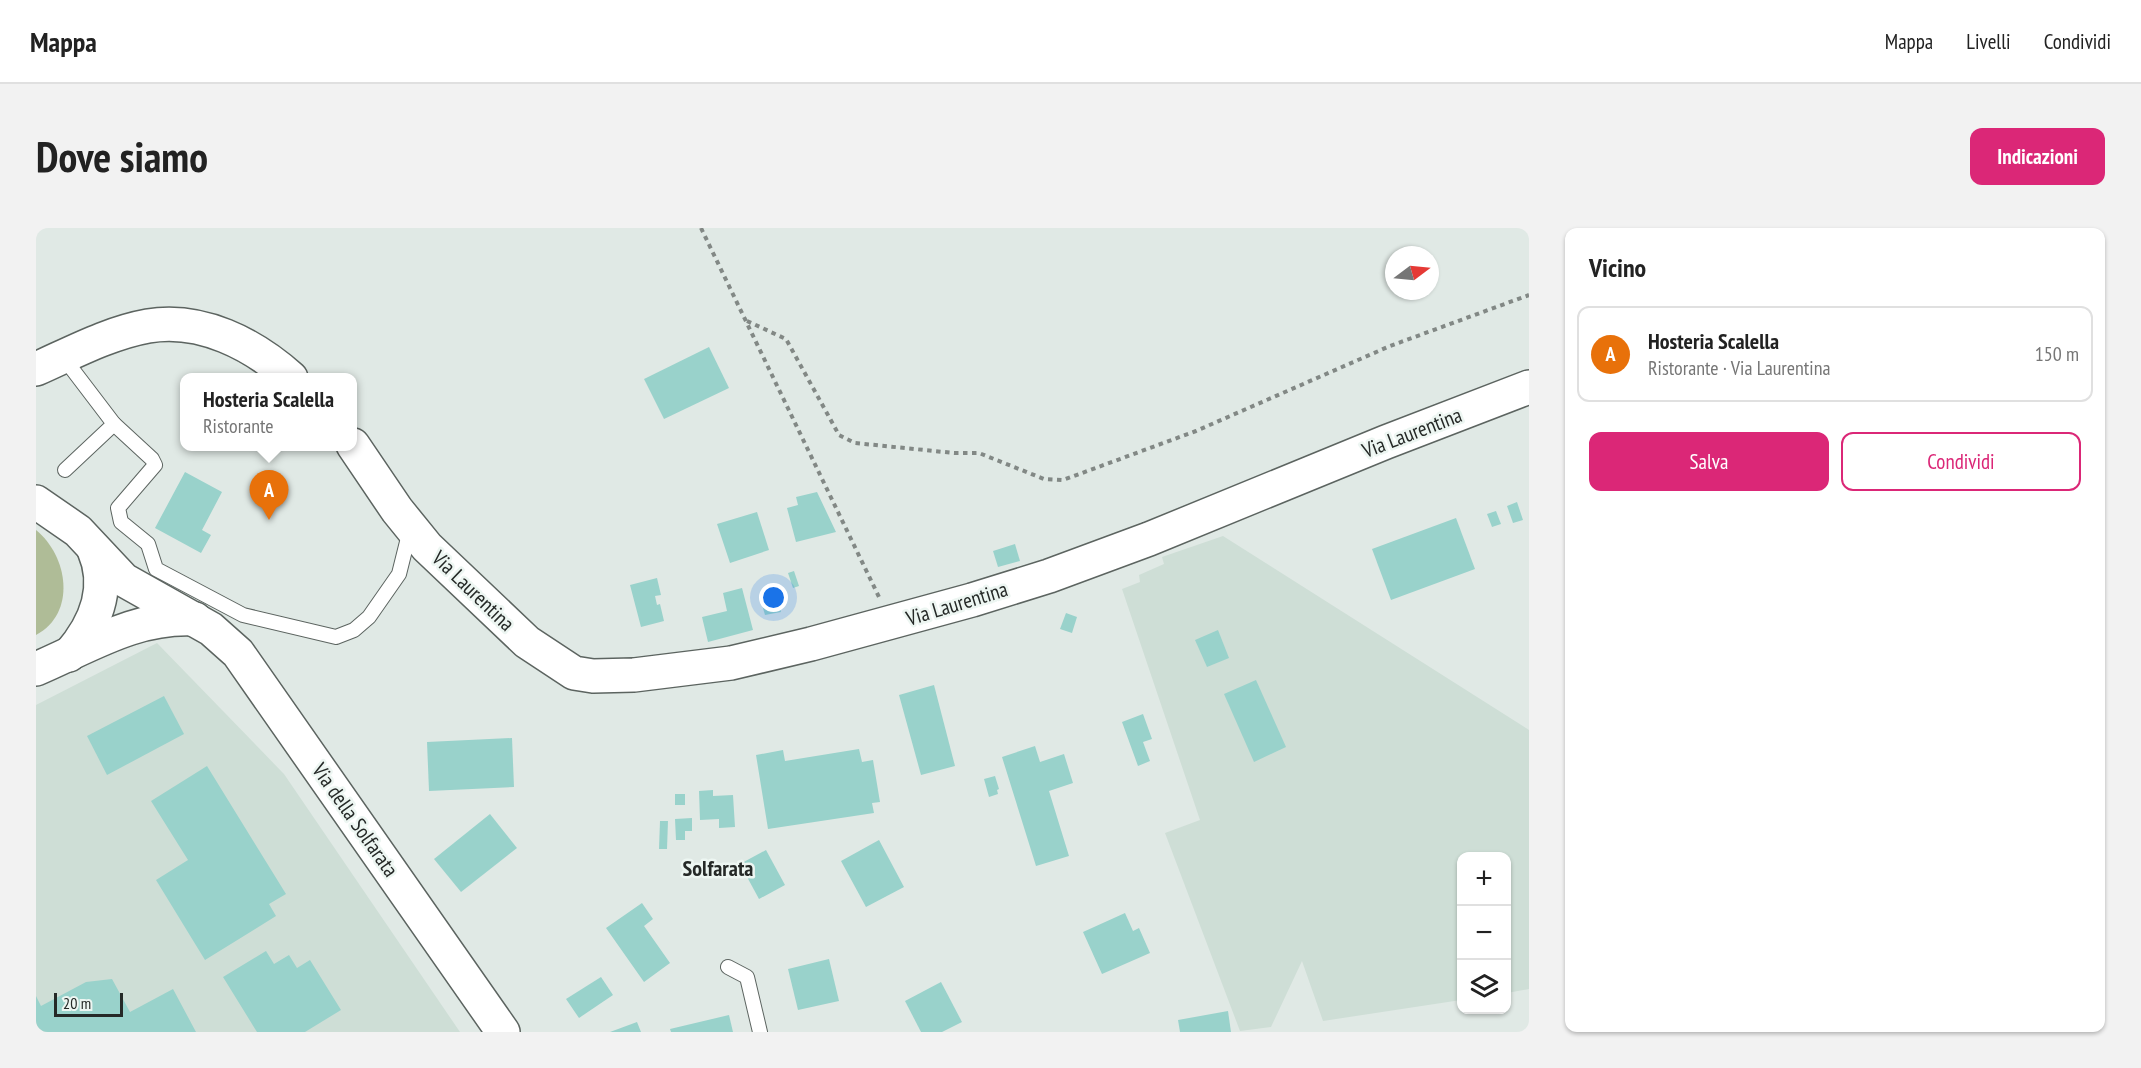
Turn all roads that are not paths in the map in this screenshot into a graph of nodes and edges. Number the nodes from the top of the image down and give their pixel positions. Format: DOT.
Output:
graph roads {
  1 [pos="49,363"];
  2 [pos="284,373"];
  3 [pos="1529,387"];
  4 [pos="114,424"];
  5 [pos="357,451"];
  6 [pos="65,470"];
  7 [pos="36,502"];
  8 [pos="410,528"];
  9 [pos="94,550"];
  10 [pos="195,620"];
  11 [pos="69,655"];
  12 [pos="36,669"];
  13 [pos="728,967"];
  14 [pos="503,1032"];
  15 [pos="760,1032"];
  1 -- 2 [label="main road"];
  1 -- 4 [label="lane"];
  3 -- 8 [label="main road, Via Laurentina"];
  4 -- 6 [label="lane"];
  4 -- 8 [label="lane, Via Laurentina"];
  5 -- 8 [label="main road, Via Laurentina"];
  7 -- 9 [label="main road, Via della Solfarata"];
  9 -- 10 [label="main road, Via della Solfarata"];
  9 -- 11 [label="main road"];
  10 -- 11 [label="main road"];
  10 -- 14 [label="main road, Via della Solfarata"];
  11 -- 12 [label="main road"];
  13 -- 15 [label="lane"];
}
